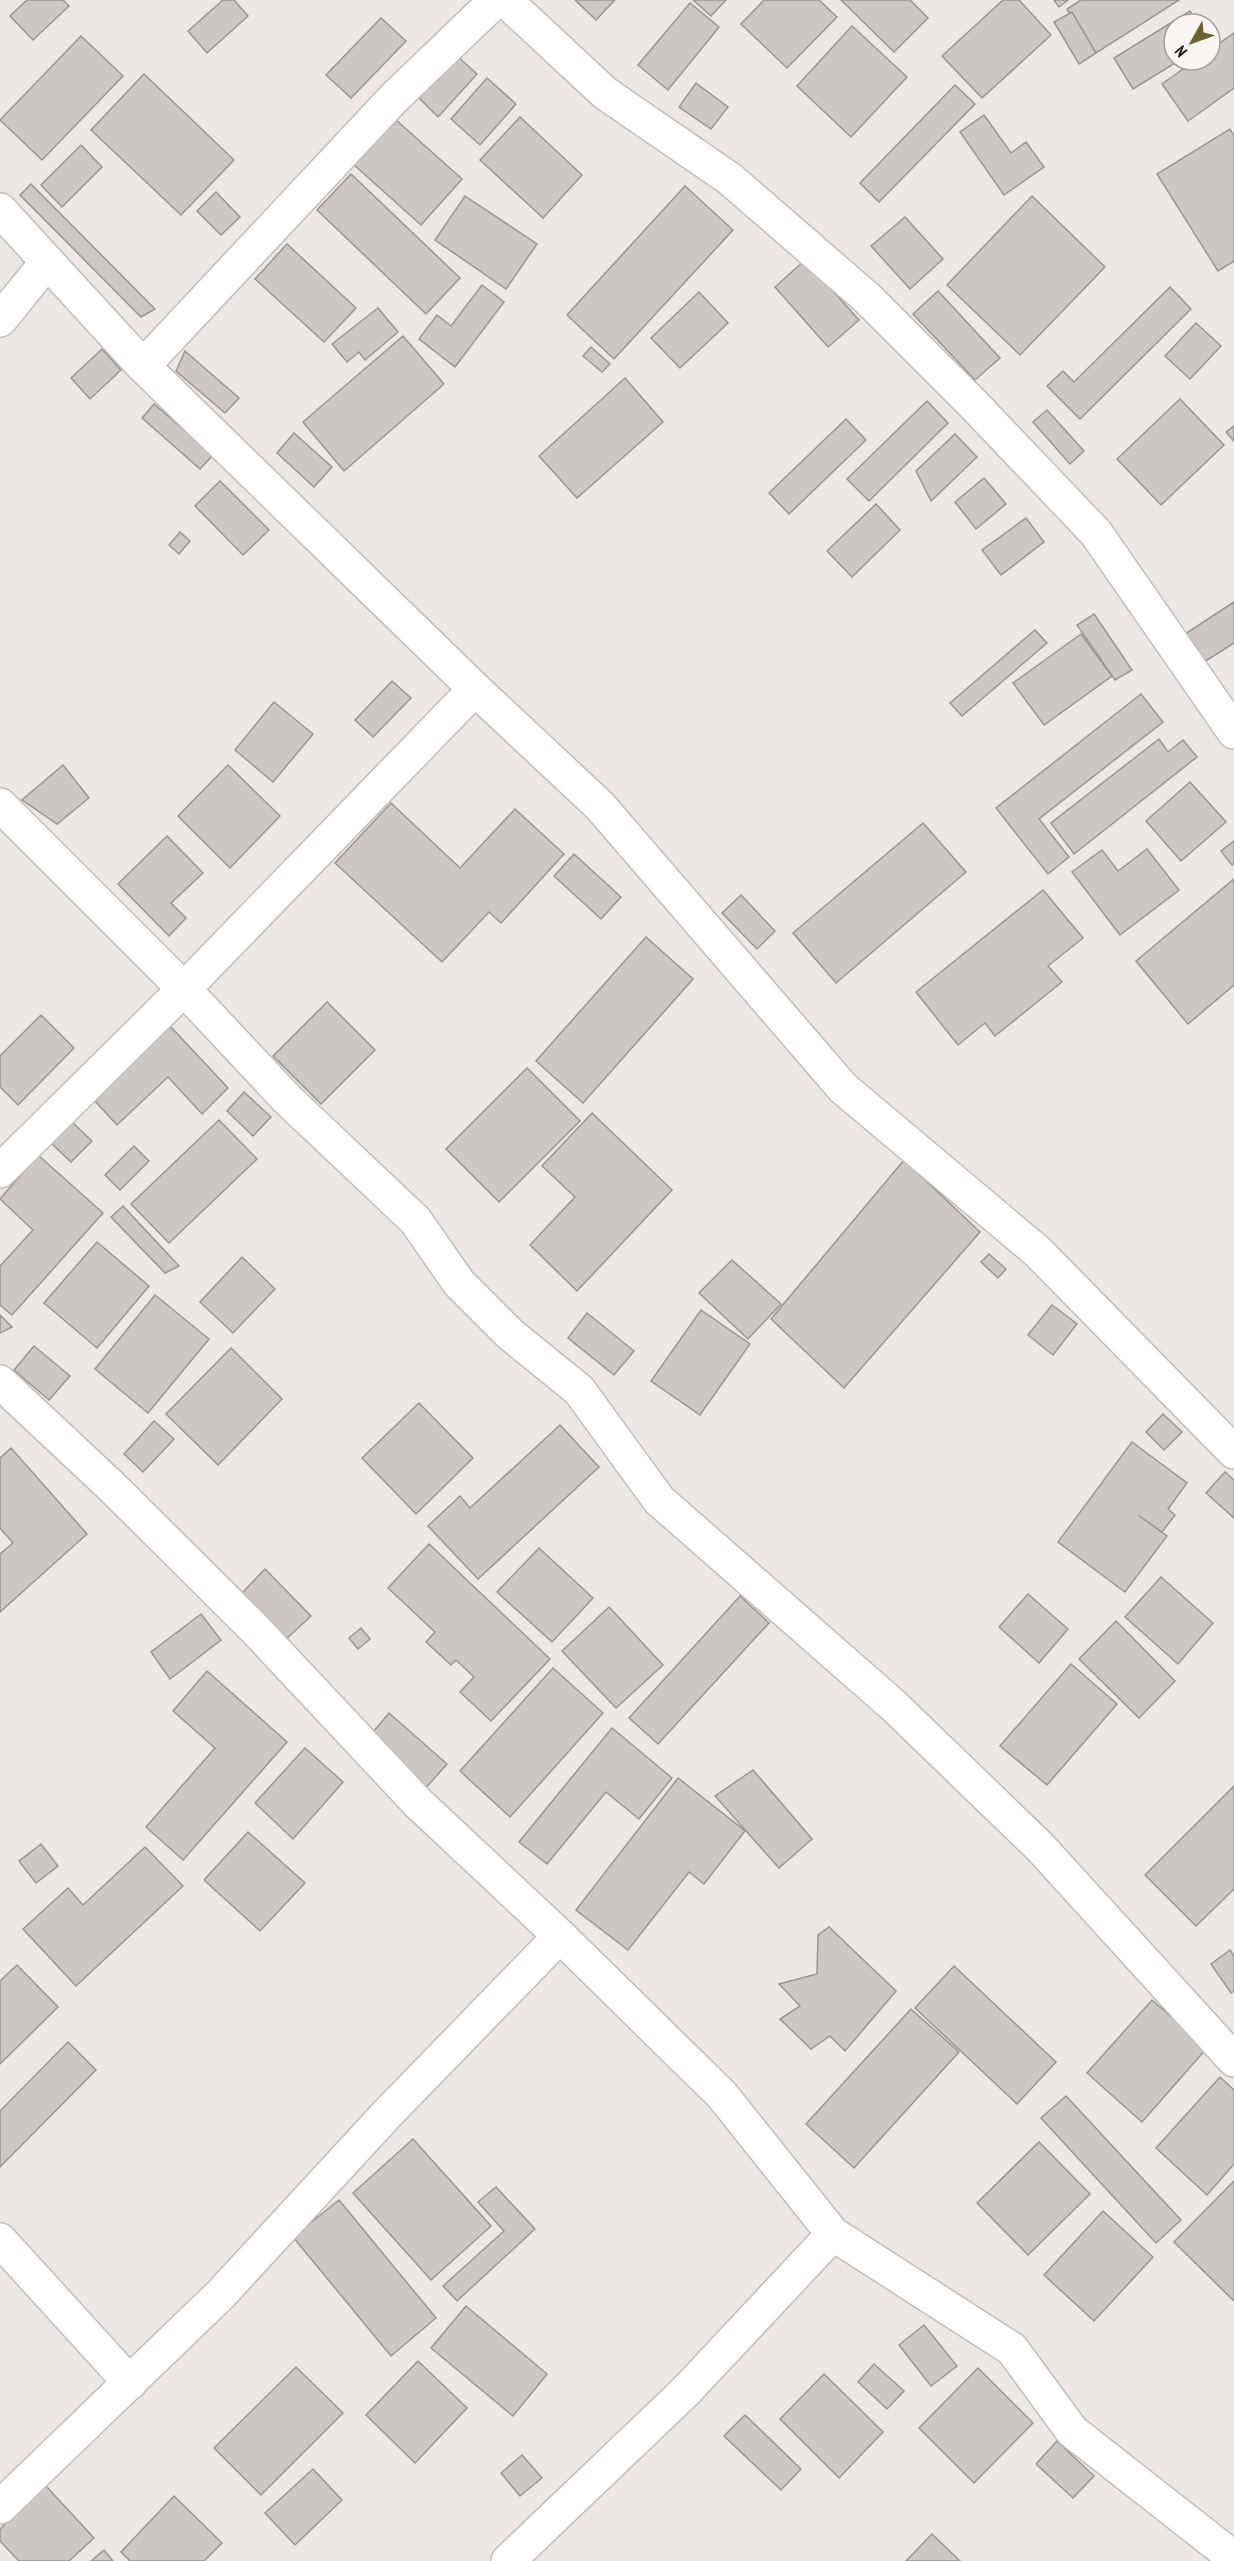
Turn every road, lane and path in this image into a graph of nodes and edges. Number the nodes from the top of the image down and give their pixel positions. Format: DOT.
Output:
graph roads {
  1 [pos="496,0"];
  2 [pos="505,0"];
  3 [pos="0,210"];
  4 [pos="47,262"];
  5 [pos="0,320"];
  6 [pos="143,366"];
  7 [pos="475,689"];
  8 [pos="1234,732"];
  9 [pos="0,805"];
  10 [pos="184,989"];
  11 [pos="0,1171"];
  12 [pos="0,1382"];
  13 [pos="1234,1452"];
  14 [pos="560,1936"];
  15 [pos="1234,2060"];
  16 [pos="832,2234"];
  17 [pos="0,2240"];
  18 [pos="130,2383"];
  19 [pos="0,2507"];
  20 [pos="1234,2558"];
  21 [pos="508,2561"];
  1 -- 6 [label="street"];
  2 -- 8 [label="street"];
  3 -- 4 [label="street"];
  4 -- 5 [label="street"];
  4 -- 6 [label="street"];
  6 -- 7 [label="street"];
  7 -- 10 [label="street"];
  7 -- 13 [label="street"];
  9 -- 10 [label="street"];
  10 -- 11 [label="street"];
  10 -- 15 [label="street"];
  12 -- 14 [label="street"];
  14 -- 16 [label="street"];
  14 -- 18 [label="street"];
  16 -- 20 [label="street"];
  16 -- 21 [label="street"];
  17 -- 18 [label="street"];
  18 -- 19 [label="street"];
}
